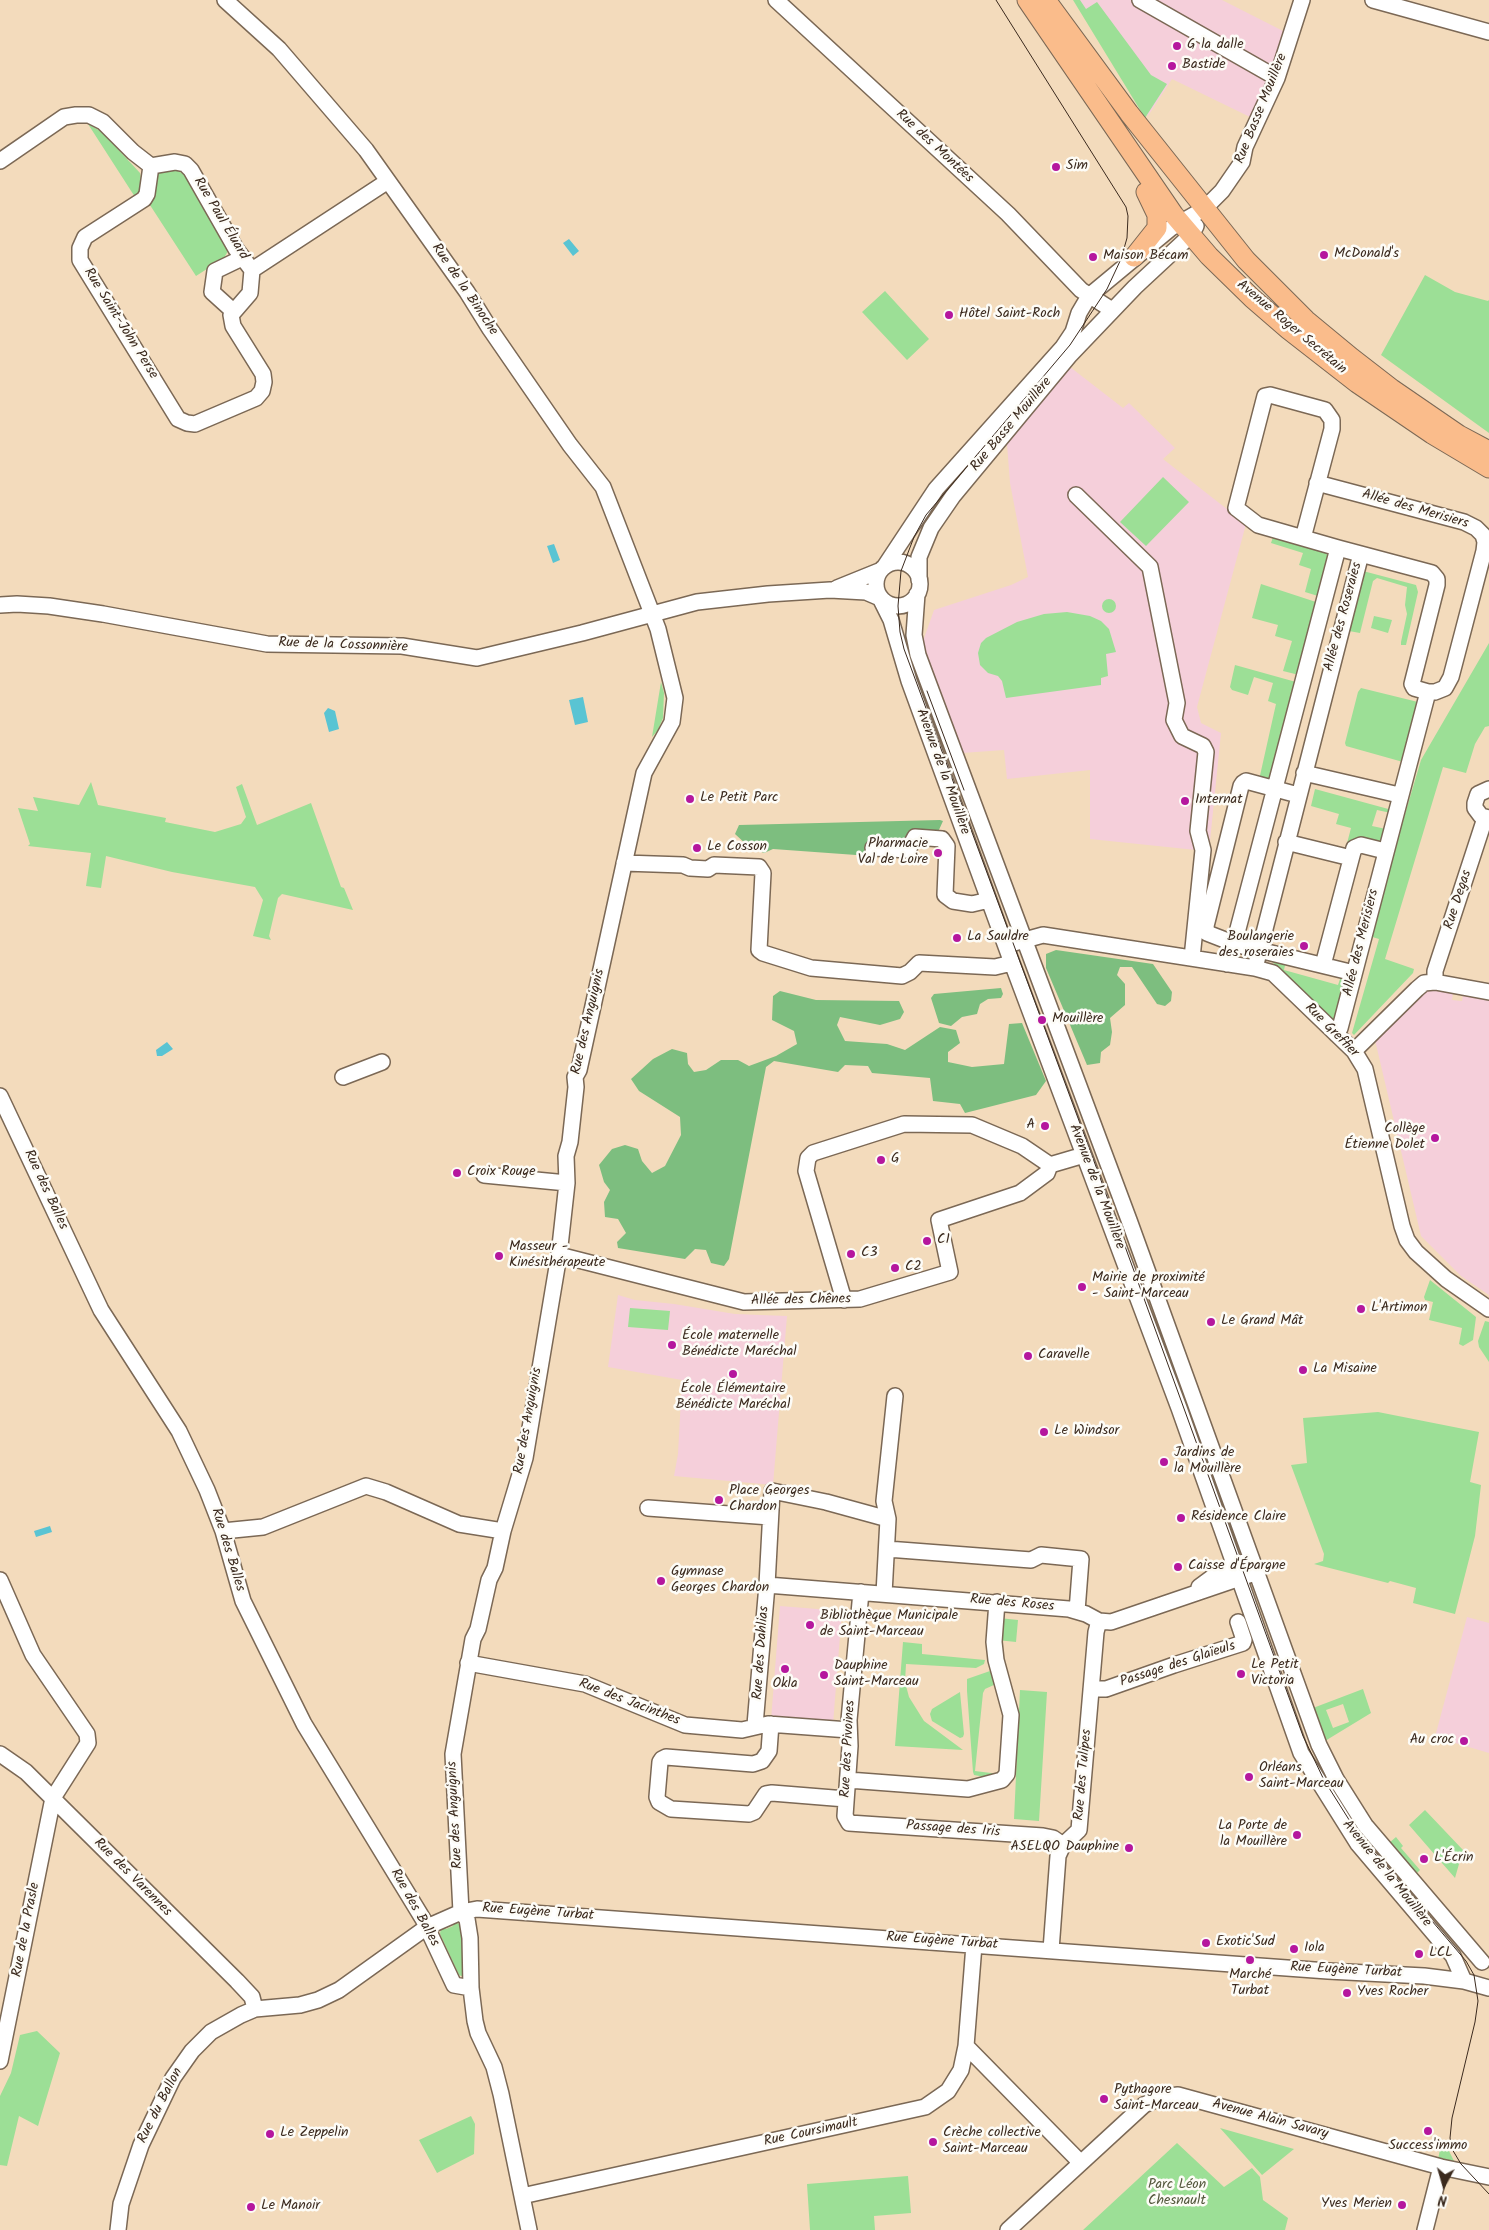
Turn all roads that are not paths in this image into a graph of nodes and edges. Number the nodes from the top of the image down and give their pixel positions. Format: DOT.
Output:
graph roads {
  1 [pos="225,0"];
  2 [pos="776,0"];
  3 [pos="1027,0"];
  4 [pos="1046,0"];
  5 [pos="1059,0"];
  6 [pos="1140,0"];
  7 [pos="1302,0"];
  8 [pos="1373,0"];
  9 [pos="1489,32"];
  10 [pos="1068,59"];
  11 [pos="1277,78"];
  12 [pos="1128,113"];
  13 [pos="1112,125"];
  14 [pos="0,161"];
  15 [pos="151,166"];
  16 [pos="388,181"];
  17 [pos="1194,222"];
  18 [pos="1134,257"];
  19 [pos="242,258"];
  20 [pos="252,270"];
  21 [pos="1089,296"];
  22 [pos="1112,310"];
  23 [pos="233,311"];
  24 [pos="1489,451"];
  25 [pos="1489,468"];
  26 [pos="1317,484"];
  27 [pos="1076,495"];
  28 [pos="1303,538"];
  29 [pos="1338,548"];
  30 [pos="922,549"];
  31 [pos="1361,554"];
  32 [pos="882,568"];
  33 [pos="918,587"];
  34 [pos="830,590"];
  35 [pos="880,598"];
  36 [pos="0,606"];
  37 [pos="651,614"];
  38 [pos="1428,692"];
  39 [pos="1298,698"];
  40 [pos="1322,704"];
  41 [pos="1304,773"];
  42 [pos="1275,789"];
  43 [pos="1489,789"];
  44 [pos="1298,795"];
  45 [pos="1399,795"];
  46 [pos="1487,818"];
  47 [pos="1286,842"];
  48 [pos="873,848"];
  49 [pos="1385,851"];
  50 [pos="1351,858"];
  51 [pos="624,863"];
  52 [pos="989,900"];
  53 [pos="1024,940"];
  54 [pos="1232,945"];
  55 [pos="1006,946"];
  56 [pos="1259,950"];
  57 [pos="1192,958"];
  58 [pos="1012,964"];
  59 [pos="1227,964"];
  60 [pos="1323,966"];
  61 [pos="1255,968"];
  62 [pos="1354,973"];
  63 [pos="1435,982"];
  64 [pos="1489,992"];
  65 [pos="1336,1034"];
  66 [pos="1354,1051"];
  67 [pos="382,1062"];
  68 [pos="343,1077"];
  69 [pos="0,1096"];
  70 [pos="1084,1154"];
  71 [pos="1050,1165"];
  72 [pos="484,1176"];
  73 [pos="566,1183"];
  74 [pos="559,1255"];
  75 [pos="844,1300"];
  76 [pos="1489,1309"];
  77 [pos="895,1396"];
  78 [pos="648,1508"];
  79 [pos="770,1517"];
  80 [pos="888,1519"];
  81 [pos="223,1531"];
  82 [pos="503,1531"];
  83 [pos="887,1549"];
  84 [pos="1251,1563"];
  85 [pos="1236,1568"];
  86 [pos="0,1580"];
  87 [pos="767,1585"];
  88 [pos="861,1592"];
  89 [pos="884,1594"];
  90 [pos="997,1602"];
  91 [pos="1077,1611"];
  92 [pos="1099,1621"];
  93 [pos="1238,1622"];
  94 [pos="468,1663"];
  95 [pos="1091,1689"];
  96 [pos="771,1724"];
  97 [pos="755,1725"];
  98 [pos="850,1730"];
  99 [pos="0,1754"];
  100 [pos="1324,1757"];
  101 [pos="1308,1765"];
  102 [pos="848,1780"];
  103 [pos="53,1798"];
  104 [pos="846,1798"];
  105 [pos="845,1816"];
  106 [pos="1063,1845"];
  107 [pos="461,1912"];
  108 [pos="427,1926"];
  109 [pos="974,1944"];
  110 [pos="1051,1950"];
  111 [pos="1486,1963"];
  112 [pos="1458,1966"];
  113 [pos="1424,1976"];
  114 [pos="1464,1981"];
  115 [pos="471,1988"];
  116 [pos="1489,1988"];
  117 [pos="255,2009"];
  118 [pos="966,2046"];
  119 [pos="0,2061"];
  120 [pos="1080,2163"];
  121 [pos="1441,2167"];
  122 [pos="1489,2177"];
  123 [pos="522,2196"];
  124 [pos="118,2230"];
  125 [pos="529,2230"];
  126 [pos="1008,2230"];
  127 [pos="1425,2230"];
  1 -- 16 [label="street, Rue de la Binoche"];
  2 -- 21 [label="street, Rue des Montées"];
  3 -- 10 [label="main road, Avenue Roger Secrétain"];
  4 -- 12 [label="main road, Avenue Roger Secrétain"];
  5 -- 12 [label="main road"];
  6 -- 11 [label="street"];
  7 -- 11 [label="street, Rue Basse Mouillère"];
  8 -- 9 [label="street"];
  10 -- 13 [label="main road, Avenue Roger Secrétain"];
  10 -- 18 [label="main road"];
  11 -- 17 [label="street, Rue Basse Mouillère"];
  12 -- 17 [label="main road, Avenue Roger Secrétain"];
  13 -- 17 [label="main road"];
  13 -- 17 [label="main road, Avenue Roger Secrétain"];
  14 -- 15 [label="street"];
  15 -- 19 [label="street, Rue Paul Éluard"];
  15 -- 23 [label="street, Rue Saint-John Perse"];
  16 -- 20 [label="street, Rue Paul Éluard"];
  16 -- 37 [label="street, Rue de la Binoche"];
  17 -- 18 [label="street, Rue Basse Mouillère"];
  17 -- 22 [label="street, Rue Basse Mouillère"];
  17 -- 24 [label="main road, Avenue Roger Secrétain"];
  17 -- 25 [label="main road, Avenue Roger Secrétain"];
  18 -- 21 [label="street, Rue Basse Mouillère"];
  19 -- 20 [label="street, Rue Paul Éluard"];
  19 -- 23 [label="street"];
  20 -- 23 [label="street"];
  21 -- 22 [label="street"];
  21 -- 32 [label="street, Rue Basse Mouillère"];
  22 -- 30 [label="street, Rue Basse Mouillère"];
  26 -- 28 [label="street"];
  26 -- 28 [label="street, Allée des Roseraies"];
  26 -- 38 [label="street, Allée des Merisiers"];
  27 -- 57 [label="street"];
  28 -- 29 [label="street, Allée des Roseraies"];
  29 -- 31 [label="street, Allée des Roseraies"];
  29 -- 39 [label="street, Allée des Roseraies"];
  30 -- 33 [label="street, Avenue de la Mouillère"];
  31 -- 38 [label="street"];
  31 -- 40 [label="street, Allée des Roseraies"];
  32 -- 33 [label="street"];
  32 -- 34 [label="street, Rue de la Cossonnière"];
  32 -- 35 [label="street"];
  33 -- 35 [label="street"];
  33 -- 53 [label="street, Avenue de la Mouillère"];
  34 -- 35 [label="street, Rue de la Cossonnière"];
  34 -- 37 [label="street, Rue de la Cossonnière"];
  35 -- 52 [label="street, Avenue de la Mouillère"];
  36 -- 37 [label="street, Rue de la Cossonnière"];
  37 -- 51 [label="street, Rue des Anguignis"];
  38 -- 45 [label="street, Allée des Merisiers"];
  39 -- 40 [label="street"];
  39 -- 42 [label="street, Allée des Roseraies"];
  40 -- 41 [label="street, Allée des Roseraies"];
  41 -- 44 [label="street, Allée des Roseraies"];
  41 -- 45 [label="street"];
  42 -- 44 [label="street"];
  42 -- 54 [label="street, Allée des Roseraies"];
  42 -- 54 [label="street"];
  43 -- 46 [label="street, Rue Degas"];
  44 -- 47 [label="street, Allée des Roseraies"];
  45 -- 49 [label="street, Allée des Merisiers"];
  46 -- 63 [label="street, Rue Degas"];
  47 -- 50 [label="street"];
  47 -- 56 [label="street, Allée des Roseraies"];
  48 -- 52 [label="street"];
  49 -- 50 [label="street"];
  49 -- 62 [label="street, Allée des Merisiers"];
  50 -- 60 [label="street"];
  51 -- 58 [label="street"];
  51 -- 73 [label="street, Rue des Anguignis"];
  52 -- 55 [label="street, Avenue de la Mouillère"];
  53 -- 55 [label="street"];
  53 -- 57 [label="street, Rue Greffier"];
  53 -- 84 [label="street, Avenue de la Mouillère"];
  54 -- 56 [label="street"];
  54 -- 59 [label="street, Allée des Roseraies"];
  55 -- 58 [label="street, Avenue de la Mouillère"];
  56 -- 60 [label="street"];
  56 -- 61 [label="street, Allée des Roseraies"];
  57 -- 59 [label="street, Rue Greffier"];
  58 -- 70 [label="street, Avenue de la Mouillère"];
  59 -- 61 [label="street, Rue Greffier"];
  60 -- 62 [label="street"];
  61 -- 65 [label="street, Rue Greffier"];
  62 -- 65 [label="street, Allée des Merisiers"];
  63 -- 64 [label="street"];
  63 -- 66 [label="street"];
  65 -- 66 [label="street, Rue Greffier"];
  66 -- 76 [label="street, Rue Greffier"];
  67 -- 68 [label="street"];
  69 -- 81 [label="street, Rue des Balles"];
  70 -- 71 [label="street, Allée des Chênes"];
  70 -- 85 [label="street, Avenue de la Mouillère"];
  71 -- 75 [label="street, Allée des Chênes"];
  71 -- 75 [label="street"];
  72 -- 73 [label="street"];
  73 -- 74 [label="street, Rue des Anguignis"];
  74 -- 75 [label="street, Allée des Chênes"];
  74 -- 82 [label="street, Rue des Anguignis"];
  77 -- 80 [label="street"];
  78 -- 79 [label="street"];
  79 -- 80 [label="street, Rue des Dahlias"];
  79 -- 87 [label="street, Rue des Dahlias"];
  80 -- 83 [label="street"];
  81 -- 82 [label="street"];
  81 -- 108 [label="street, Rue des Balles"];
  82 -- 94 [label="street, Rue des Anguignis"];
  83 -- 89 [label="street"];
  83 -- 91 [label="street"];
  84 -- 85 [label="street"];
  84 -- 100 [label="street, Avenue de la Mouillère"];
  85 -- 92 [label="street"];
  85 -- 101 [label="street, Avenue de la Mouillère"];
  86 -- 103 [label="street"];
  87 -- 88 [label="street, Rue des Roses"];
  87 -- 97 [label="street, Rue des Dahlias"];
  88 -- 89 [label="street, Rue des Roses"];
  88 -- 98 [label="street, Rue des Pivoines"];
  89 -- 90 [label="street, Rue des Roses"];
  90 -- 91 [label="street, Rue des Roses"];
  90 -- 102 [label="street"];
  91 -- 92 [label="street, Rue des Roses"];
  92 -- 95 [label="street, Rue des Tulipes"];
  93 -- 95 [label="street, Passage des Glaïeuls"];
  94 -- 97 [label="street, Rue des Jacinthes"];
  94 -- 107 [label="street, Rue des Anguignis"];
  95 -- 106 [label="street, Rue des Tulipes"];
  96 -- 97 [label="street, Rue des Jacinthes"];
  96 -- 98 [label="street, Rue des Jacinthes"];
  96 -- 104 [label="street"];
  98 -- 102 [label="street, Rue des Pivoines"];
  99 -- 103 [label="street, Rue des Varennes"];
  100 -- 101 [label="street"];
  100 -- 111 [label="street, Avenue de la Mouillère"];
  101 -- 112 [label="street, Avenue de la Mouillère"];
  102 -- 104 [label="street, Rue des Pivoines"];
  103 -- 117 [label="street, Rue des Varennes"];
  103 -- 119 [label="street, Rue de la Prasle"];
  104 -- 105 [label="street, Rue des Pivoines"];
  105 -- 106 [label="street, Passage des Iris"];
  106 -- 110 [label="street, Rue des Tulipes"];
  107 -- 108 [label="street, Rue du Ballon"];
  107 -- 109 [label="street, Rue Eugène Turbat"];
  107 -- 115 [label="street, Rue des Anguignis"];
  108 -- 115 [label="street, Rue des Balles"];
  108 -- 117 [label="street, Rue du Ballon"];
  109 -- 110 [label="street, Rue Eugène Turbat"];
  109 -- 118 [label="street, Rue Coursimault"];
  110 -- 113 [label="street, Rue Eugène Turbat"];
  111 -- 112 [label="street, Rue Eugène Turbat"];
  112 -- 113 [label="street, Rue Eugène Turbat"];
  112 -- 114 [label="street, Avenue de la Mouillère"];
  113 -- 114 [label="street, Rue Eugène Turbat"];
  114 -- 116 [label="street, Rue Eugène Turbat"];
  115 -- 123 [label="street, Rue des Anguignis"];
  117 -- 124 [label="street, Rue du Ballon"];
  118 -- 120 [label="street"];
  118 -- 123 [label="street, Rue Coursimault"];
  120 -- 121 [label="street, Avenue Alain Savary"];
  120 -- 126 [label="street, Avenue Alain Savary"];
  121 -- 122 [label="street, Avenue Alain Savary"];
  121 -- 127 [label="street"];
  123 -- 125 [label="street, Rue des Anguignis"];
}
